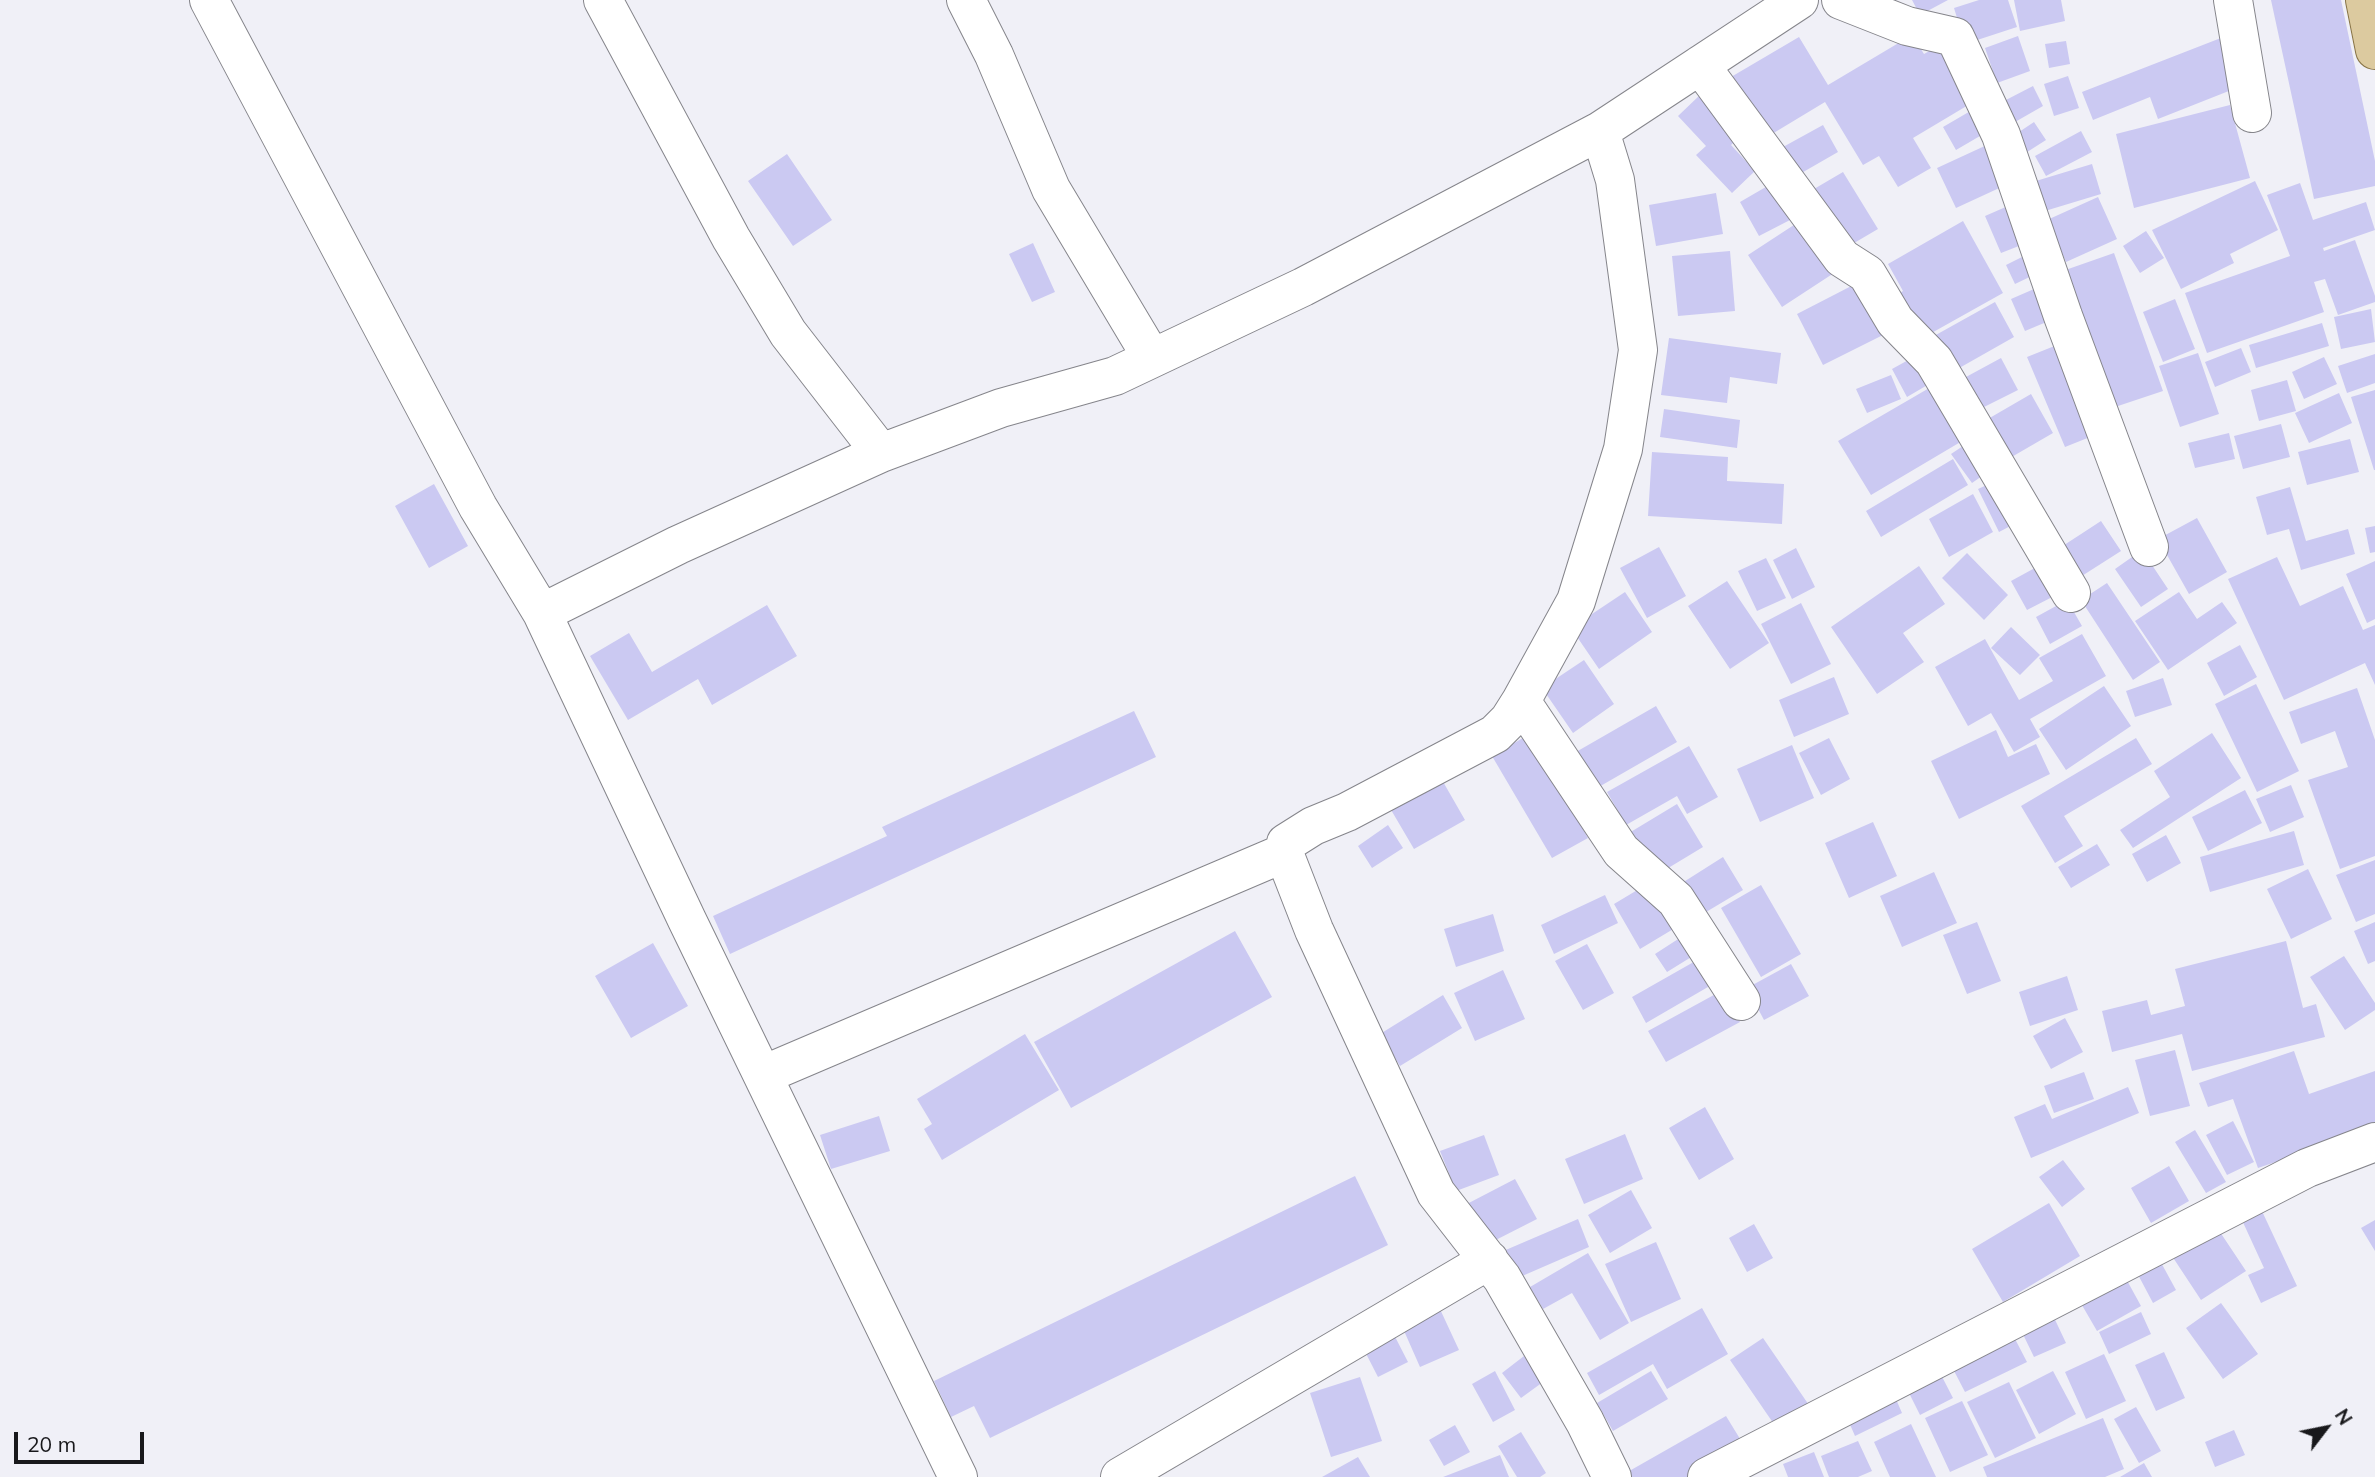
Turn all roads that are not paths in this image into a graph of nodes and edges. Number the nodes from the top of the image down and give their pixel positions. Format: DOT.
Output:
graph roads {
  1 [pos="209,0"];
  2 [pos="603,0"];
  3 [pos="966,0"];
  4 [pos="1799,0"];
  5 [pos="1841,0"];
  6 [pos="2233,0"];
  7 [pos="2365,0"];
  8 [pos="2375,50"];
  9 [pos="1700,65"];
  10 [pos="2252,113"];
  11 [pos="1600,131"];
  12 [pos="1152,358"];
  13 [pos="881,453"];
  14 [pos="2149,547"];
  15 [pos="2071,593"];
  16 [pos="542,613"];
  17 [pos="1521,701"];
  18 [pos="1284,853"];
  19 [pos="1741,1001"];
  20 [pos="763,1075"];
  21 [pos="2375,1142"];
  22 [pos="1489,1260"];
  23 [pos="958,1477"];
  24 [pos="1120,1477"];
  25 [pos="1612,1477"];
  26 [pos="1707,1477"];
  1 -- 16 [label="street"];
  2 -- 13 [label="street"];
  3 -- 12 [label="street"];
  4 -- 9 [label="street"];
  5 -- 14 [label="street"];
  6 -- 10 [label="street"];
  7 -- 8 [label="main road"];
  9 -- 11 [label="street"];
  9 -- 15 [label="street"];
  11 -- 12 [label="street"];
  11 -- 17 [label="street"];
  12 -- 13 [label="street"];
  13 -- 16 [label="street"];
  16 -- 20 [label="street"];
  17 -- 18 [label="street"];
  17 -- 19 [label="street"];
  18 -- 20 [label="street"];
  18 -- 22 [label="street"];
  20 -- 23 [label="street"];
  21 -- 26 [label="street"];
  22 -- 24 [label="street"];
  22 -- 25 [label="street"];
}
